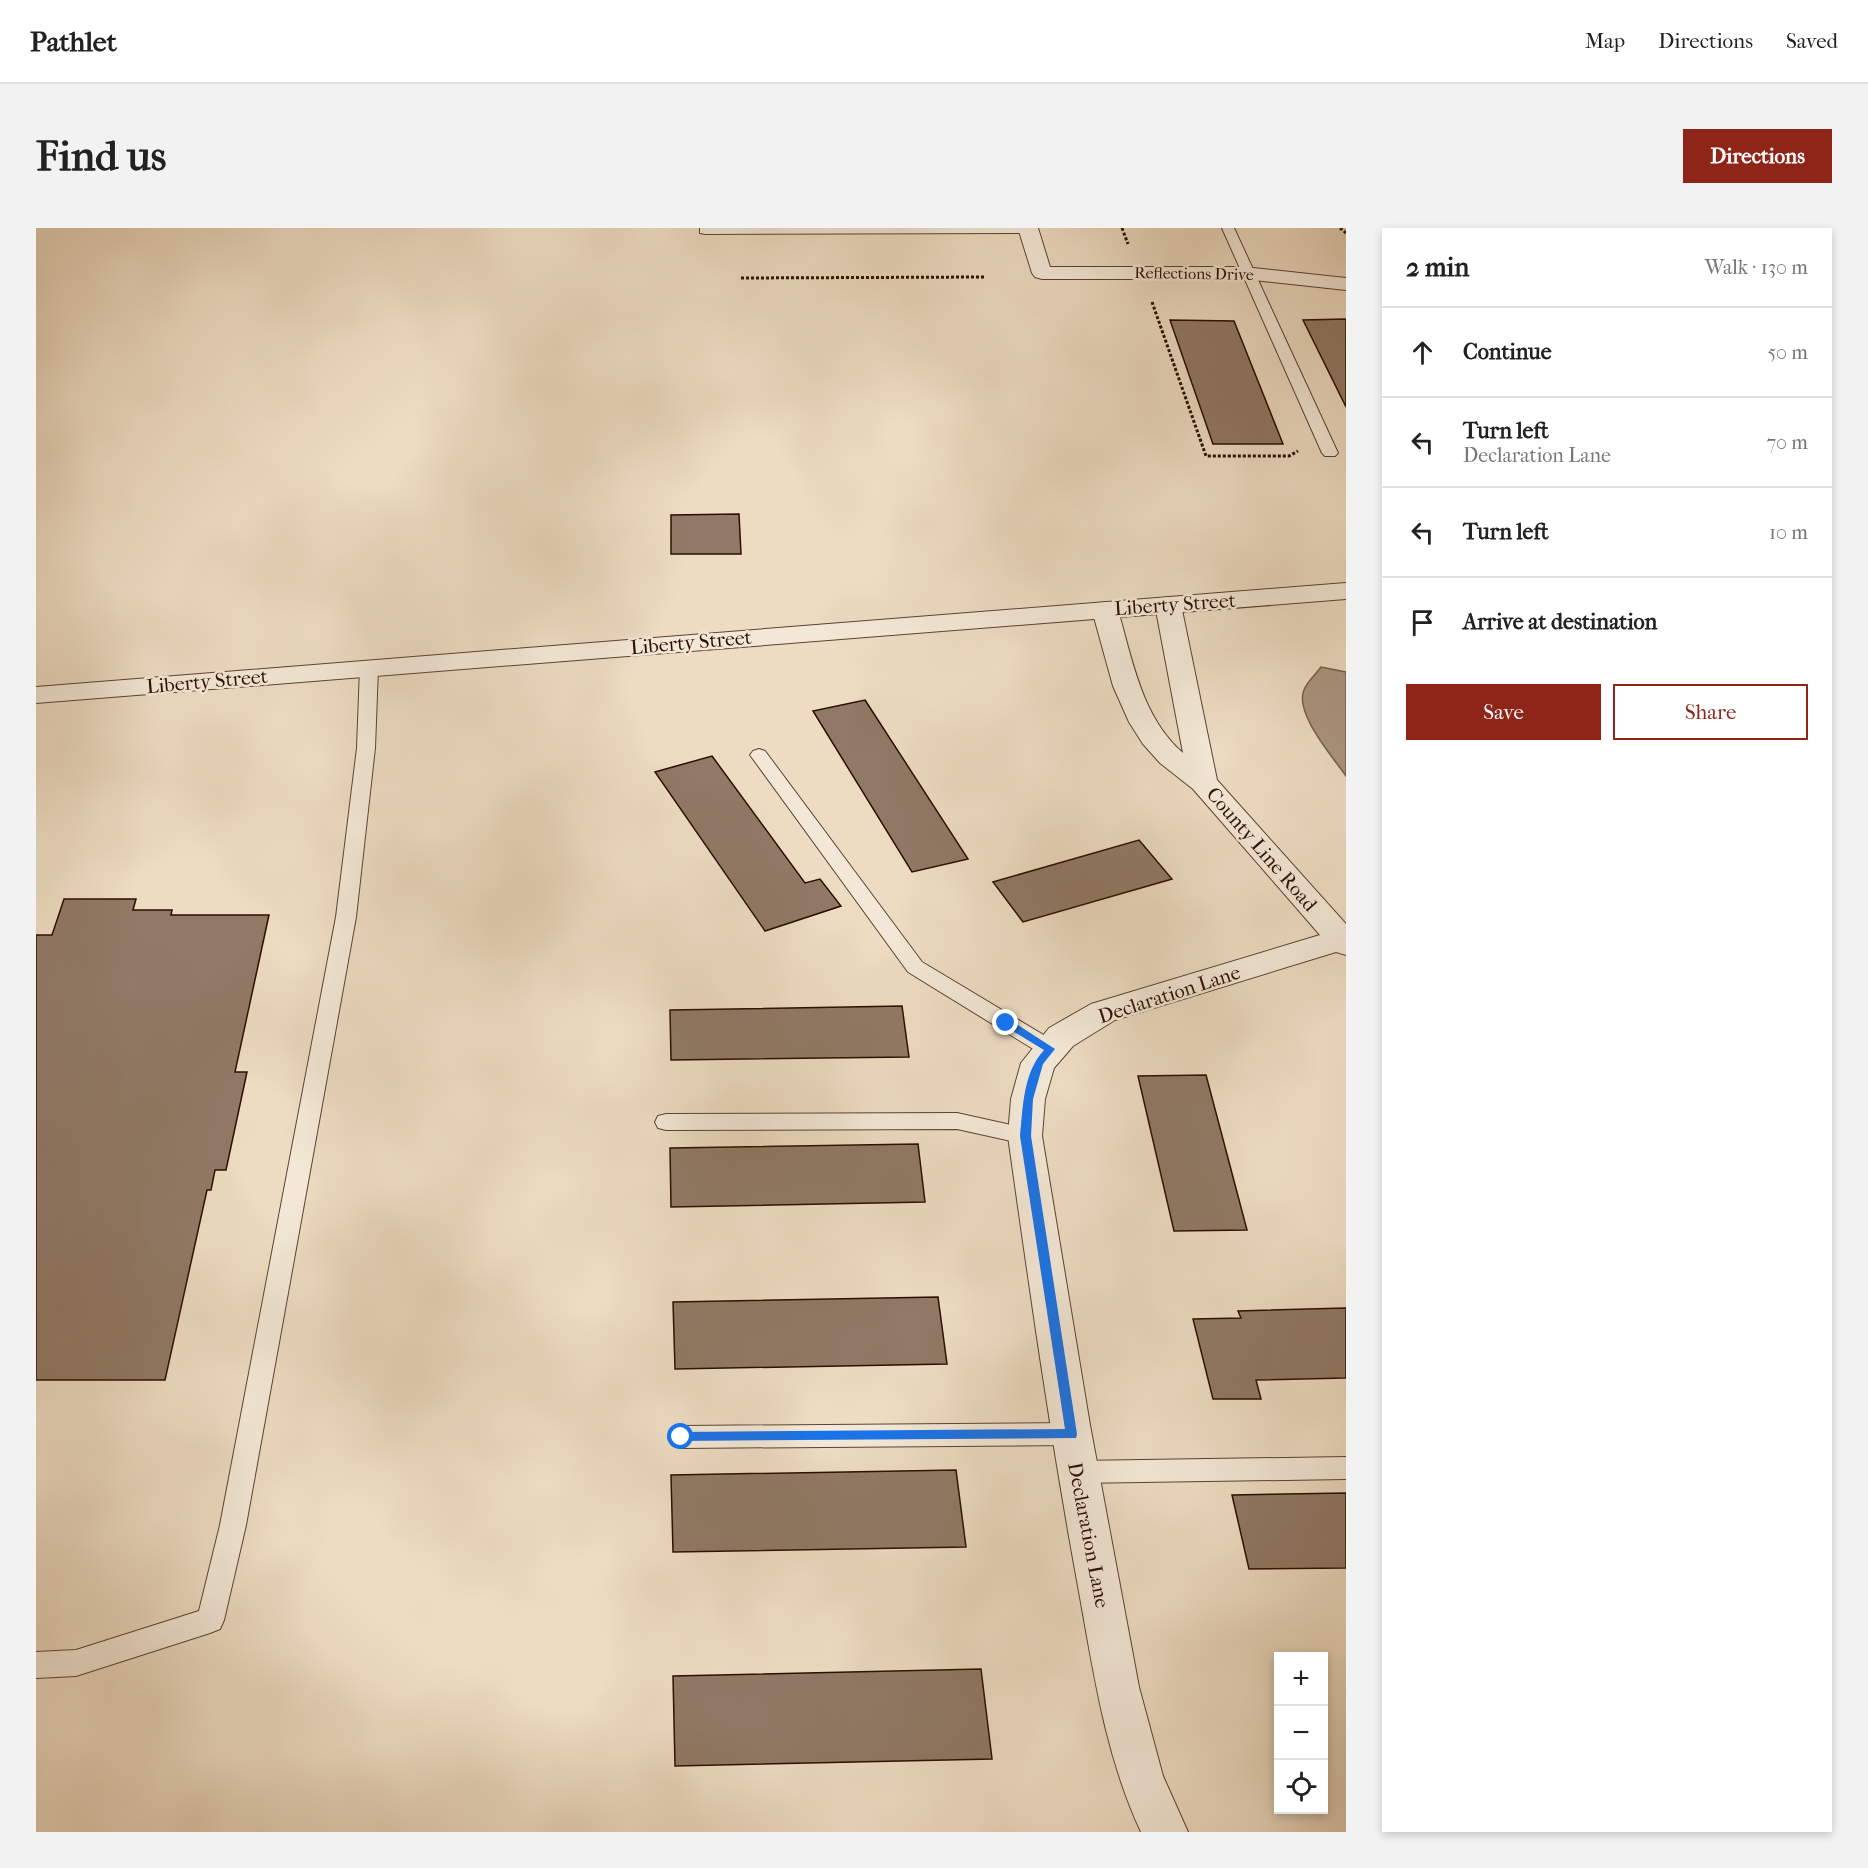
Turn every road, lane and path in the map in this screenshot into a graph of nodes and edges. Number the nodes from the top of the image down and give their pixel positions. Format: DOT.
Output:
graph roads {
  1 [pos="1028,228"];
  2 [pos="1228,228"];
  3 [pos="1340,228"];
  4 [pos="705,230"];
  5 [pos="1346,233"];
  6 [pos="1248,274"];
  7 [pos="984,277"];
  8 [pos="741,279"];
  9 [pos="1346,284"];
  10 [pos="1151,298"];
  11 [pos="1303,447"];
  12 [pos="1330,453"];
  13 [pos="1346,591"];
  14 [pos="1168,605"];
  15 [pos="1105,610"];
  16 [pos="369,668"];
  17 [pos="36,695"];
  18 [pos="759,755"];
  19 [pos="1203,782"];
  20 [pos="1344,941"];
  21 [pos="1050,1049"];
  22 [pos="666,1122"];
  23 [pos="1026,1136"];
  24 [pos="1071,1434"];
  25 [pos="681,1437"];
  26 [pos="1346,1468"];
  27 [pos="1077,1472"];
  28 [pos="36,1665"];
  29 [pos="1153,1828"];
  1 -- 4 [label="lane"];
  1 -- 6 [label="street, Reflections Drive"];
  2 -- 6 [label="lane"];
  3 -- 5 [label="path"];
  6 -- 9 [label="street, Reflections Drive"];
  6 -- 12 [label="lane"];
  7 -- 8 [label="path"];
  10 -- 11 [label="path"];
  13 -- 14 [label="street, Liberty Street"];
  14 -- 15 [label="street, Liberty Street"];
  14 -- 19 [label="street, County Line Road"];
  15 -- 16 [label="street, Liberty Street"];
  15 -- 19 [label="street, County Line Road"];
  16 -- 17 [label="street, Liberty Street"];
  16 -- 28 [label="lane"];
  18 -- 21 [label="lane"];
  19 -- 20 [label="street, County Line Road"];
  20 -- 21 [label="street, Declaration Lane"];
  21 -- 23 [label="street, Declaration Lane"];
  22 -- 23 [label="lane"];
  23 -- 24 [label="street, Declaration Lane"];
  24 -- 25 [label="lane"];
  24 -- 27 [label="street, Declaration Lane"];
  26 -- 27 [label="lane"];
  27 -- 29 [label="street, Declaration Lane"];
}
